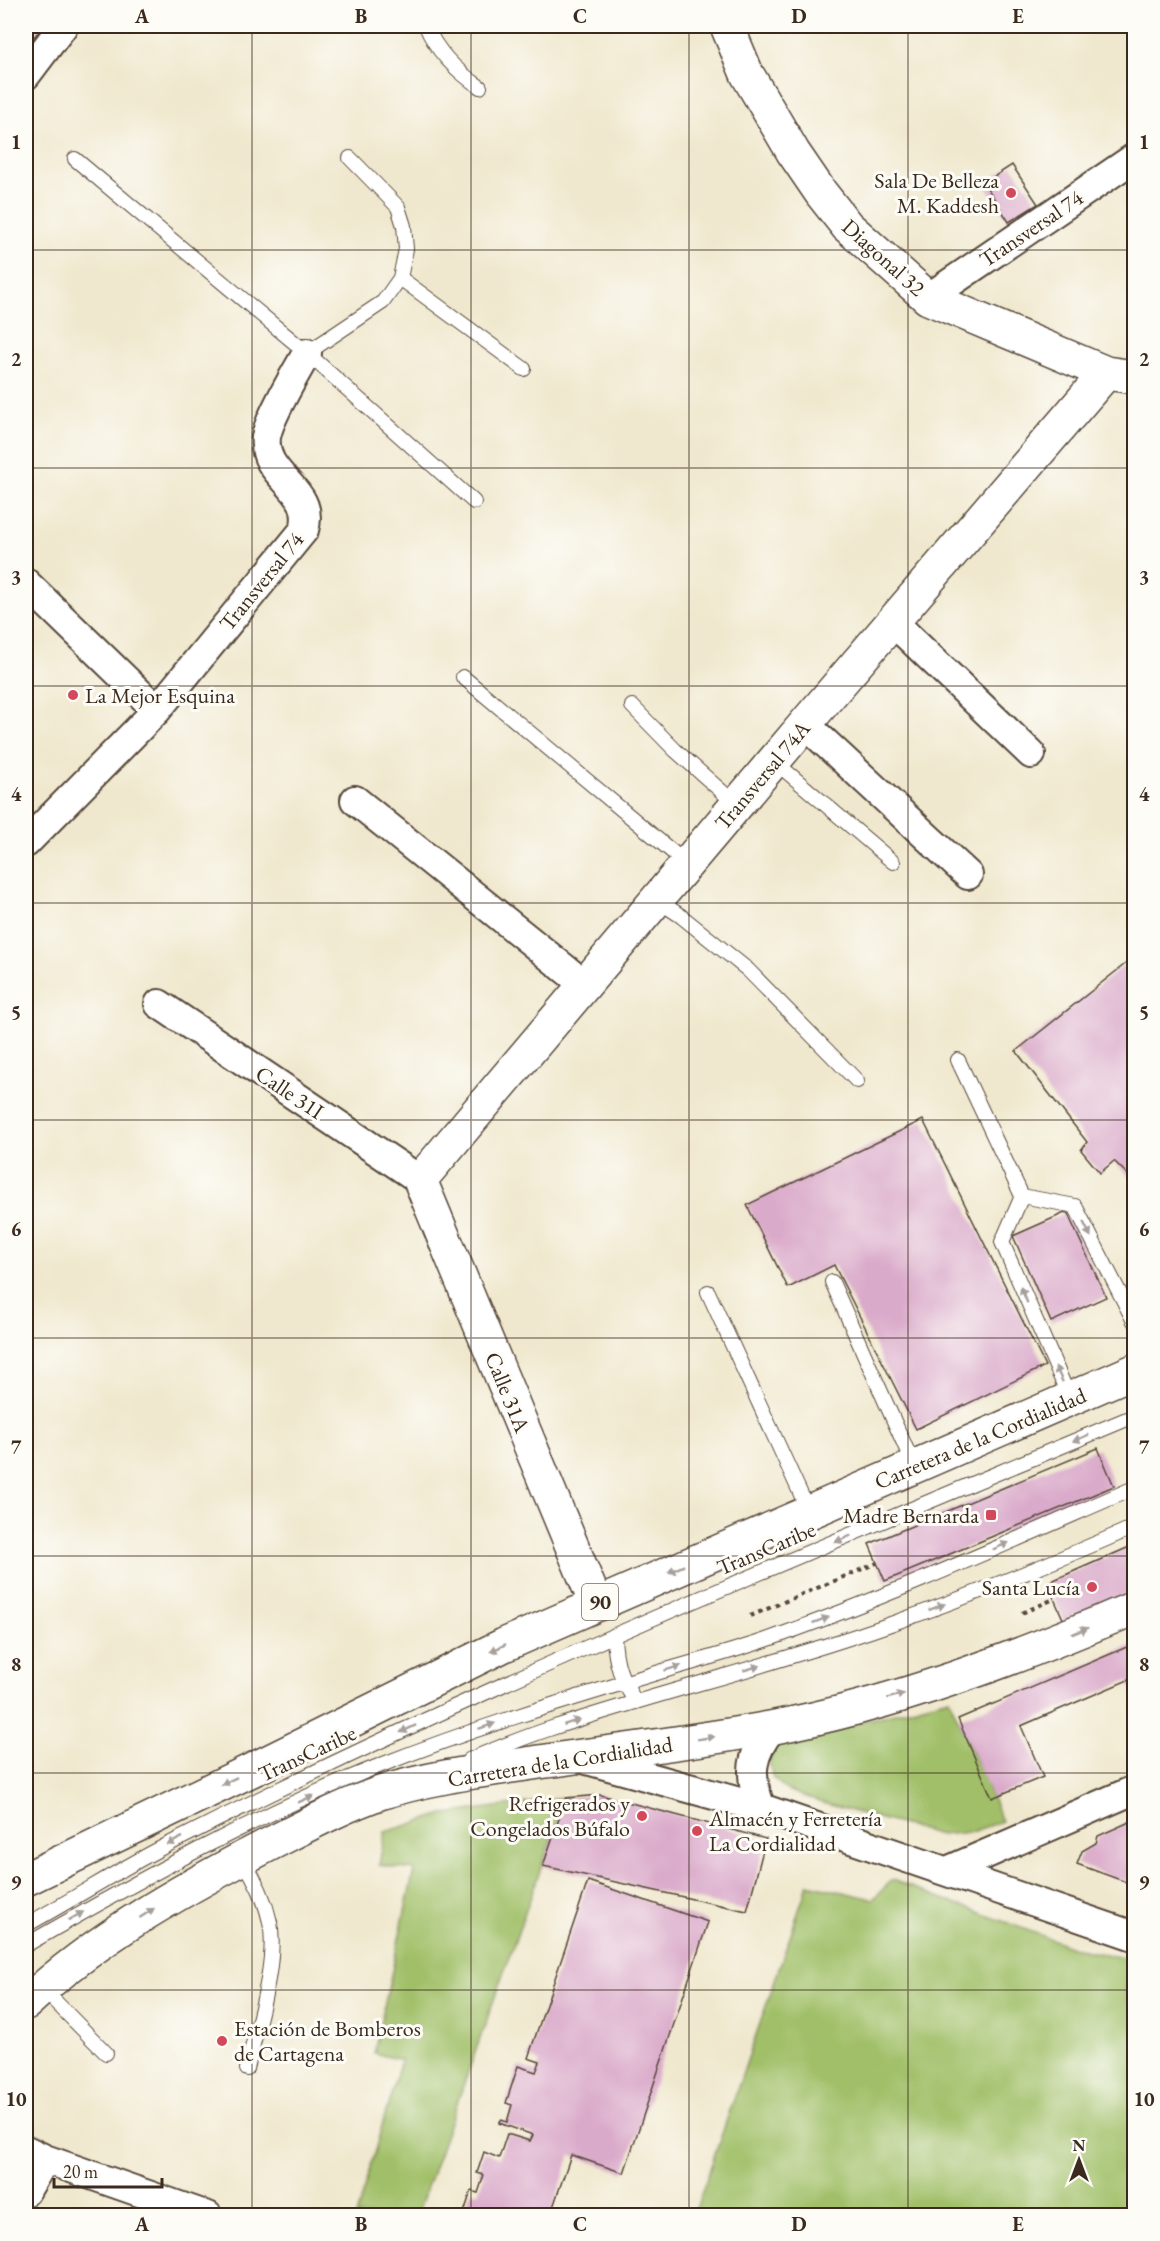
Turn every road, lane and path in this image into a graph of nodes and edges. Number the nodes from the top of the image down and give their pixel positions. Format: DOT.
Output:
graph roads {
  1 [pos="63,26"];
  2 [pos="426,26"];
  3 [pos="727,26"];
  4 [pos="26,75"];
  5 [pos="480,87"];
  6 [pos="351,158"];
  7 [pos="1134,158"];
  8 [pos="75,159"];
  9 [pos="400,278"];
  10 [pos="928,298"];
  11 [pos="307,353"];
  12 [pos="524,369"];
  13 [pos="1120,375"];
  14 [pos="474,502"];
  15 [pos="26,583"];
  16 [pos="893,622"];
  17 [pos="463,677"];
  18 [pos="632,706"];
  19 [pos="157,710"];
  20 [pos="805,724"];
  21 [pos="1031,754"];
  22 [pos="774,761"];
  23 [pos="355,800"];
  24 [pos="736,805"];
  25 [pos="26,843"];
  26 [pos="893,862"];
  27 [pos="687,864"];
  28 [pos="968,874"];
  29 [pos="657,900"];
  30 [pos="585,985"];
  31 [pos="159,1004"];
  32 [pos="958,1060"];
  33 [pos="857,1081"];
  34 [pos="420,1180"];
  35 [pos="1022,1196"];
  36 [pos="832,1282"];
  37 [pos="708,1292"];
  38 [pos="1134,1321"];
  39 [pos="1134,1371"];
  40 [pos="1070,1399"];
  41 [pos="1134,1416"];
  42 [pos="914,1466"];
  43 [pos="1134,1488"];
  44 [pos="809,1512"];
  45 [pos="1134,1527"];
  46 [pos="877,1563"];
  47 [pos="1054,1599"];
  48 [pos="596,1604"];
  49 [pos="1134,1608"];
  50 [pos="1011,1617"];
  51 [pos="741,1619"];
  52 [pos="614,1636"];
  53 [pos="623,1683"];
  54 [pos="636,1702"];
  55 [pos="772,1728"];
  56 [pos="578,1757"];
  57 [pos="1134,1790"];
  58 [pos="380,1793"];
  59 [pos="761,1808"];
  60 [pos="242,1859"];
  61 [pos="947,1871"];
  62 [pos="26,1879"];
  63 [pos="26,1925"];
  64 [pos="1134,1936"];
  65 [pos="26,1945"];
  66 [pos="34,1996"];
  67 [pos="106,2053"];
  68 [pos="247,2069"];
  69 [pos="35,2155"];
  70 [pos="26,2191"];
  71 [pos="208,2216"];
  1 -- 4 [label="street"];
  2 -- 5 [label="lane"];
  3 -- 10 [label="main road, Diagonal 32"];
  6 -- 9 [label="lane"];
  7 -- 10 [label="street, Transversal 74"];
  8 -- 11 [label="lane"];
  9 -- 11 [label="lane"];
  9 -- 12 [label="lane"];
  10 -- 13 [label="main road, Diagonal 32"];
  11 -- 14 [label="lane"];
  11 -- 19 [label="street, Transversal 74"];
  13 -- 16 [label="main road, Transversal 74A"];
  15 -- 19 [label="street"];
  16 -- 20 [label="main road, Transversal 74A"];
  16 -- 21 [label="street"];
  17 -- 27 [label="lane"];
  18 -- 24 [label="lane"];
  19 -- 25 [label="street, Transversal 74"];
  20 -- 22 [label="main road, Transversal 74A"];
  20 -- 28 [label="street"];
  22 -- 24 [label="main road, Transversal 74A"];
  22 -- 26 [label="lane"];
  23 -- 30 [label="street"];
  24 -- 27 [label="main road, Transversal 74A"];
  27 -- 29 [label="main road, Transversal 74A"];
  29 -- 30 [label="main road, Transversal 74A"];
  29 -- 33 [label="lane"];
  30 -- 34 [label="main road, Transversal 74A"];
  31 -- 34 [label="street, Calle 31I"];
  32 -- 35 [label="lane"];
  34 -- 48 [label="main road, Calle 31A"];
  35 -- 38 [label="lane, one-way"];
  40 -- 35 [label="lane, one-way"];
  36 -- 42 [label="lane"];
  37 -- 44 [label="lane"];
  39 -- 40 [label="main road, Carretera de la Cordialidad / 90"];
  40 -- 42 [label="main road, Carretera de la Cordialidad / 90"];
  41 -- 52 [label="lane, TransCaribe, one-way"];
  42 -- 44 [label="main road, Carretera de la Cordialidad / 90"];
  53 -- 43 [label="lane, TransCaribe, one-way"];
  44 -- 48 [label="main road, Carretera de la Cordialidad / 90, one-way"];
  54 -- 45 [label="lane, one-way"];
  46 -- 51 [label="path"];
  47 -- 50 [label="path"];
  48 -- 62 [label="main road, Carretera de la Cordialidad / 90, one-way"];
  55 -- 49 [label="main road, Carretera de la Cordialidad, one-way"];
  52 -- 53 [label="lane"];
  52 -- 63 [label="lane, TransCaribe, one-way"];
  53 -- 54 [label="lane"];
  65 -- 53 [label="lane, TransCaribe, one-way"];
  58 -- 54 [label="lane, one-way"];
  56 -- 55 [label="main road, Carretera de la Cordialidad, one-way"];
  55 -- 59 [label="street"];
  56 -- 58 [label="main road, Carretera de la Cordialidad"];
  56 -- 59 [label="street"];
  57 -- 61 [label="street"];
  58 -- 60 [label="main road, Carretera de la Cordialidad"];
  59 -- 61 [label="street"];
  66 -- 60 [label="main road, Carretera de la Cordialidad, one-way"];
  60 -- 68 [label="lane"];
  61 -- 64 [label="street"];
  66 -- 67 [label="lane"];
  69 -- 70 [label="street"];
  69 -- 71 [label="street"];
}
